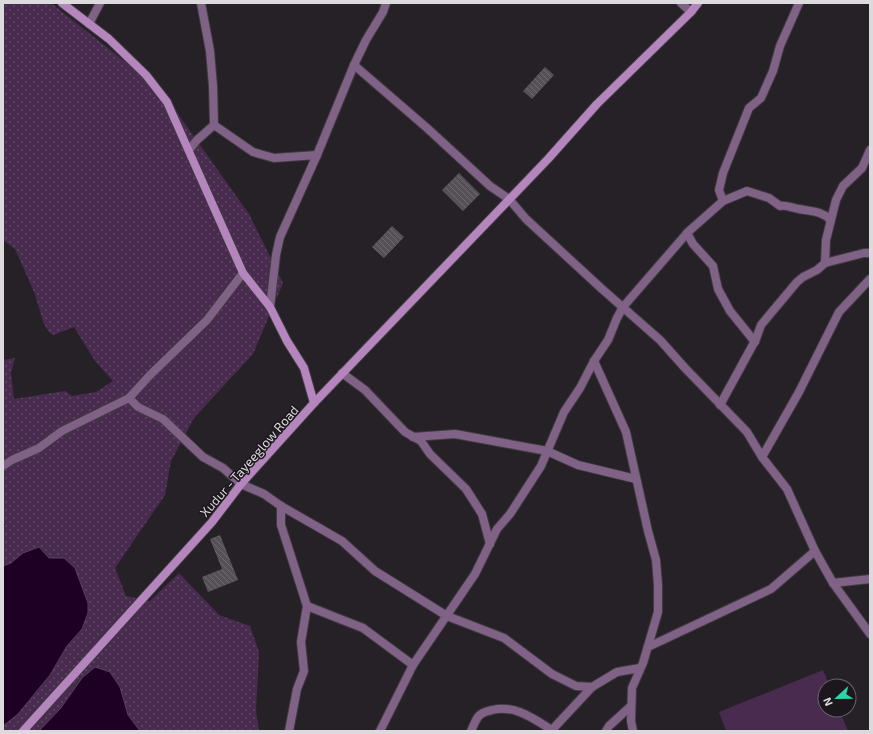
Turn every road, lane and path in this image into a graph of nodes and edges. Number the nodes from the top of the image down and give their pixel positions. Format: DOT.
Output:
graph roads {
  1 [pos="62,3"];
  2 [pos="100,3"];
  3 [pos="201,3"];
  4 [pos="386,3"];
  5 [pos="393,3"];
  6 [pos="682,3"];
  7 [pos="698,3"];
  8 [pos="799,3"];
  9 [pos="383,12"];
  10 [pos="691,12"];
  11 [pos="90,24"];
  12 [pos="354,65"];
  13 [pos="214,125"];
  14 [pos="189,150"];
  15 [pos="870,150"];
  16 [pos="317,155"];
  17 [pos="509,199"];
  18 [pos="723,201"];
  19 [pos="830,218"];
  20 [pos="687,233"];
  21 [pos="870,253"];
  22 [pos="825,263"];
  23 [pos="243,273"];
  24 [pos="870,279"];
  25 [pos="270,307"];
  26 [pos="623,307"];
  27 [pos="755,342"];
  28 [pos="594,361"];
  29 [pos="342,373"];
  30 [pos="129,398"];
  31 [pos="314,403"];
  32 [pos="720,405"];
  33 [pos="413,437"];
  34 [pos="547,451"];
  35 [pos="762,457"];
  36 [pos="3,466"];
  37 [pos="636,479"];
  38 [pos="241,484"];
  39 [pos="281,506"];
  40 [pos="490,544"];
  41 [pos="815,551"];
  42 [pos="870,579"];
  43 [pos="833,583"];
  44 [pos="307,606"];
  45 [pos="447,616"];
  46 [pos="870,634"];
  47 [pos="648,647"];
  48 [pos="413,665"];
  49 [pos="640,668"];
  50 [pos="592,686"];
  51 [pos="632,706"];
  52 [pos="23,731"];
  53 [pos="289,731"];
  54 [pos="380,731"];
  55 [pos="471,731"];
  56 [pos="551,731"];
  57 [pos="606,731"];
  58 [pos="633,731"];
  1 -- 11 [label="main road, Xudur - Tayeeglow Road"];
  2 -- 11 [label="street"];
  3 -- 13 [label="street"];
  4 -- 9 [label="street"];
  5 -- 9 [label="street"];
  6 -- 10 [label="street"];
  7 -- 10 [label="main road"];
  8 -- 18 [label="street"];
  9 -- 12 [label="street"];
  10 -- 17 [label="main road"];
  11 -- 14 [label="main road, Xudur - Tayeeglow Road"];
  12 -- 16 [label="street"];
  12 -- 17 [label="street"];
  13 -- 14 [label="street"];
  13 -- 16 [label="street"];
  14 -- 23 [label="main road, Xudur - Tayeeglow Road"];
  15 -- 19 [label="street"];
  16 -- 25 [label="street"];
  17 -- 26 [label="street"];
  17 -- 29 [label="main road"];
  18 -- 19 [label="street"];
  18 -- 20 [label="street"];
  19 -- 22 [label="street"];
  20 -- 26 [label="street"];
  20 -- 27 [label="street"];
  21 -- 22 [label="street"];
  22 -- 27 [label="street"];
  23 -- 25 [label="main road, Xudur - Tayeeglow Road"];
  23 -- 30 [label="street"];
  24 -- 35 [label="street"];
  25 -- 31 [label="main road, Xudur - Tayeeglow Road"];
  26 -- 28 [label="street"];
  26 -- 32 [label="street"];
  27 -- 32 [label="street"];
  28 -- 34 [label="street"];
  28 -- 37 [label="street"];
  29 -- 31 [label="main road"];
  29 -- 33 [label="street"];
  30 -- 36 [label="street"];
  30 -- 38 [label="street"];
  31 -- 38 [label="main road, Xudur - Tayeeglow Road"];
  32 -- 35 [label="street"];
  33 -- 34 [label="street"];
  33 -- 40 [label="street"];
  34 -- 37 [label="street"];
  34 -- 40 [label="street"];
  35 -- 41 [label="street"];
  37 -- 47 [label="street"];
  38 -- 39 [label="street"];
  38 -- 52 [label="main road, Xudur - Tayeeglow Road"];
  39 -- 44 [label="street"];
  39 -- 45 [label="street"];
  40 -- 45 [label="street"];
  41 -- 43 [label="street"];
  41 -- 47 [label="street"];
  42 -- 43 [label="street"];
  43 -- 46 [label="street"];
  44 -- 48 [label="street"];
  44 -- 53 [label="street"];
  45 -- 48 [label="street"];
  45 -- 50 [label="street"];
  47 -- 49 [label="street"];
  48 -- 54 [label="street"];
  49 -- 50 [label="street"];
  49 -- 51 [label="street"];
  50 -- 56 [label="street"];
  51 -- 57 [label="street"];
  51 -- 58 [label="street"];
  55 -- 56 [label="street"];
}
